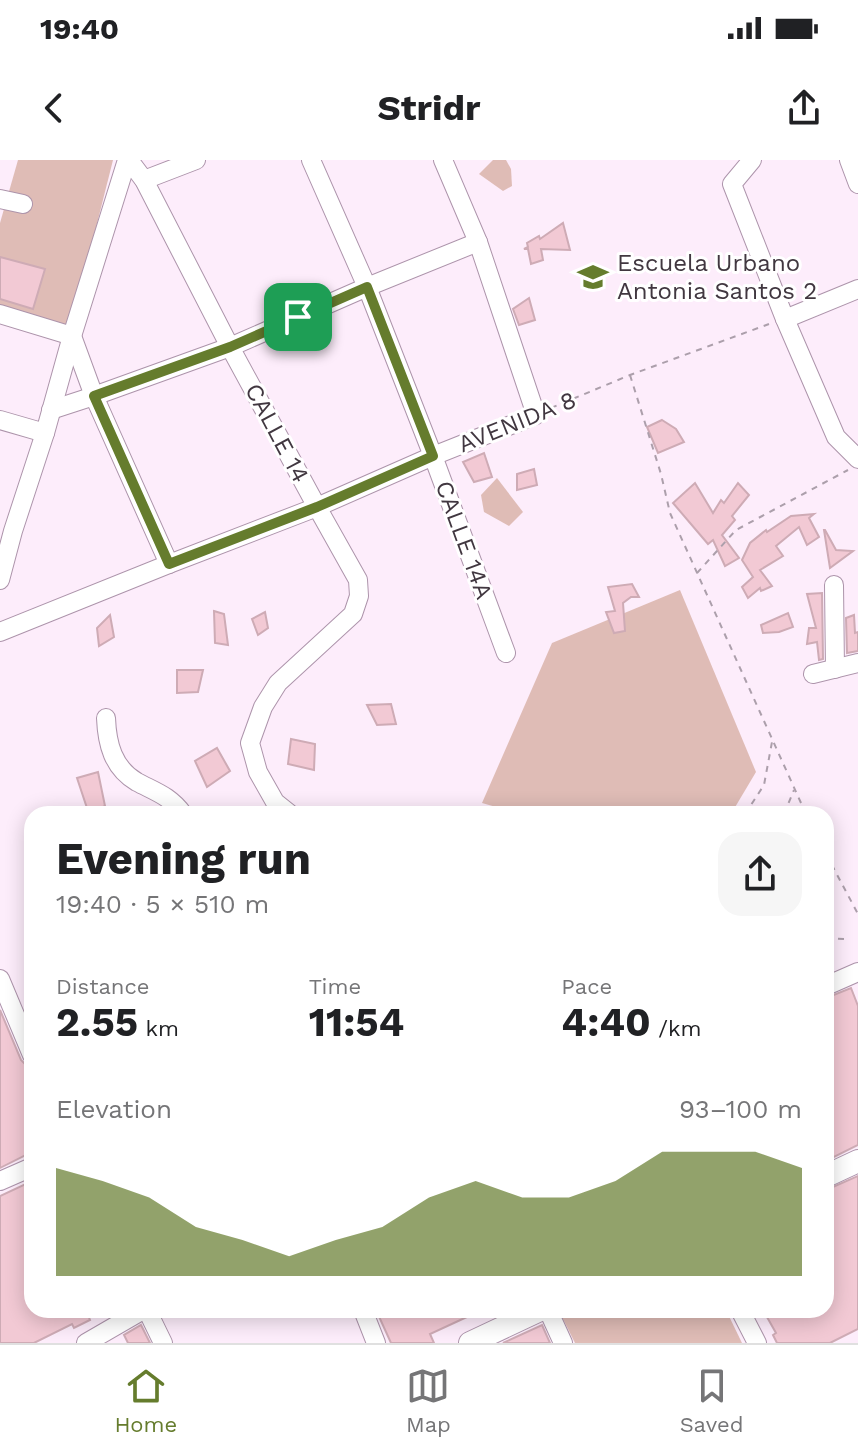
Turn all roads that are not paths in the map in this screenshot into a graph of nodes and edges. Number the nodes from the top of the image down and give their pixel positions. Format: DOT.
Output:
graph roads {
  1 [pos="128,160"];
  2 [pos="196,160"];
  3 [pos="311,160"];
  4 [pos="443,160"];
  5 [pos="849,160"];
  6 [pos="747,165"];
  7 [pos="144,180"];
  8 [pos="858,184"];
  9 [pos="0,199"];
  10 [pos="23,204"];
  11 [pos="478,242"];
  12 [pos="367,287"];
  13 [pos="858,289"];
  14 [pos="0,314"];
  15 [pos="785,319"];
  16 [pos="72,336"];
  17 [pos="230,347"];
  18 [pos="94,396"];
  19 [pos="51,410"];
  20 [pos="0,420"];
  21 [pos="45,433"];
  22 [pos="433,456"];
  23 [pos="852,465"];
  24 [pos="317,507"];
  25 [pos="6,530"];
  26 [pos="169,564"];
  27 [pos="0,580"];
  28 [pos="834,585"];
  29 [pos="0,632"];
  30 [pos="506,653"];
  31 [pos="858,663"];
  32 [pos="835,669"];
  33 [pos="813,674"];
  34 [pos="106,718"];
  35 [pos="177,806"];
  36 [pos="280,806"];
  37 [pos="858,972"];
  38 [pos="0,979"];
  39 [pos="834,982"];
  40 [pos="24,1031"];
  41 [pos="858,1161"];
  42 [pos="24,1170"];
  43 [pos="834,1172"];
  44 [pos="0,1181"];
  45 [pos="131,1318"];
  46 [pos="149,1318"];
  47 [pos="366,1318"];
  48 [pos="523,1318"];
  49 [pos="552,1318"];
  50 [pos="744,1318"];
  51 [pos="86,1343"];
  52 [pos="163,1343"];
  53 [pos="376,1343"];
  54 [pos="470,1343"];
  55 [pos="563,1343"];
  56 [pos="757,1343"];
  1 -- 7 [label="street, CALLE 14"];
  1 -- 16 [label="street"];
  2 -- 7 [label="street"];
  3 -- 12 [label="street, CALLE 14A"];
  4 -- 11 [label="street"];
  5 -- 8 [label="street"];
  6 -- 15 [label="street"];
  7 -- 17 [label="street, CALLE 14"];
  9 -- 10 [label="street"];
  11 -- 12 [label="street"];
  11 -- 22 [label="street, AVENIDA 8"];
  12 -- 17 [label="street"];
  12 -- 22 [label="street, CALLE 14A"];
  13 -- 15 [label="street"];
  14 -- 16 [label="street"];
  15 -- 23 [label="street"];
  16 -- 18 [label="street"];
  16 -- 19 [label="street"];
  17 -- 18 [label="street"];
  17 -- 24 [label="street, CALLE 14"];
  18 -- 19 [label="street"];
  18 -- 26 [label="street"];
  19 -- 21 [label="street"];
  20 -- 21 [label="street"];
  21 -- 25 [label="street"];
  22 -- 24 [label="street, AVENIDA 8"];
  22 -- 30 [label="street, CALLE 14A"];
  24 -- 26 [label="street, AVENIDA 8"];
  24 -- 36 [label="street, CALLE 14"];
  25 -- 27 [label="street"];
  26 -- 29 [label="street, AVENIDA 8"];
  28 -- 32 [label="street"];
  31 -- 32 [label="street"];
  32 -- 33 [label="street"];
  34 -- 35 [label="street"];
  37 -- 39 [label="street"];
  38 -- 40 [label="street"];
  41 -- 43 [label="main road"];
  42 -- 44 [label="street"];
  45 -- 51 [label="street"];
  46 -- 52 [label="street"];
  47 -- 53 [label="street"];
  48 -- 54 [label="main road"];
  49 -- 55 [label="street"];
  50 -- 56 [label="street"];
}
